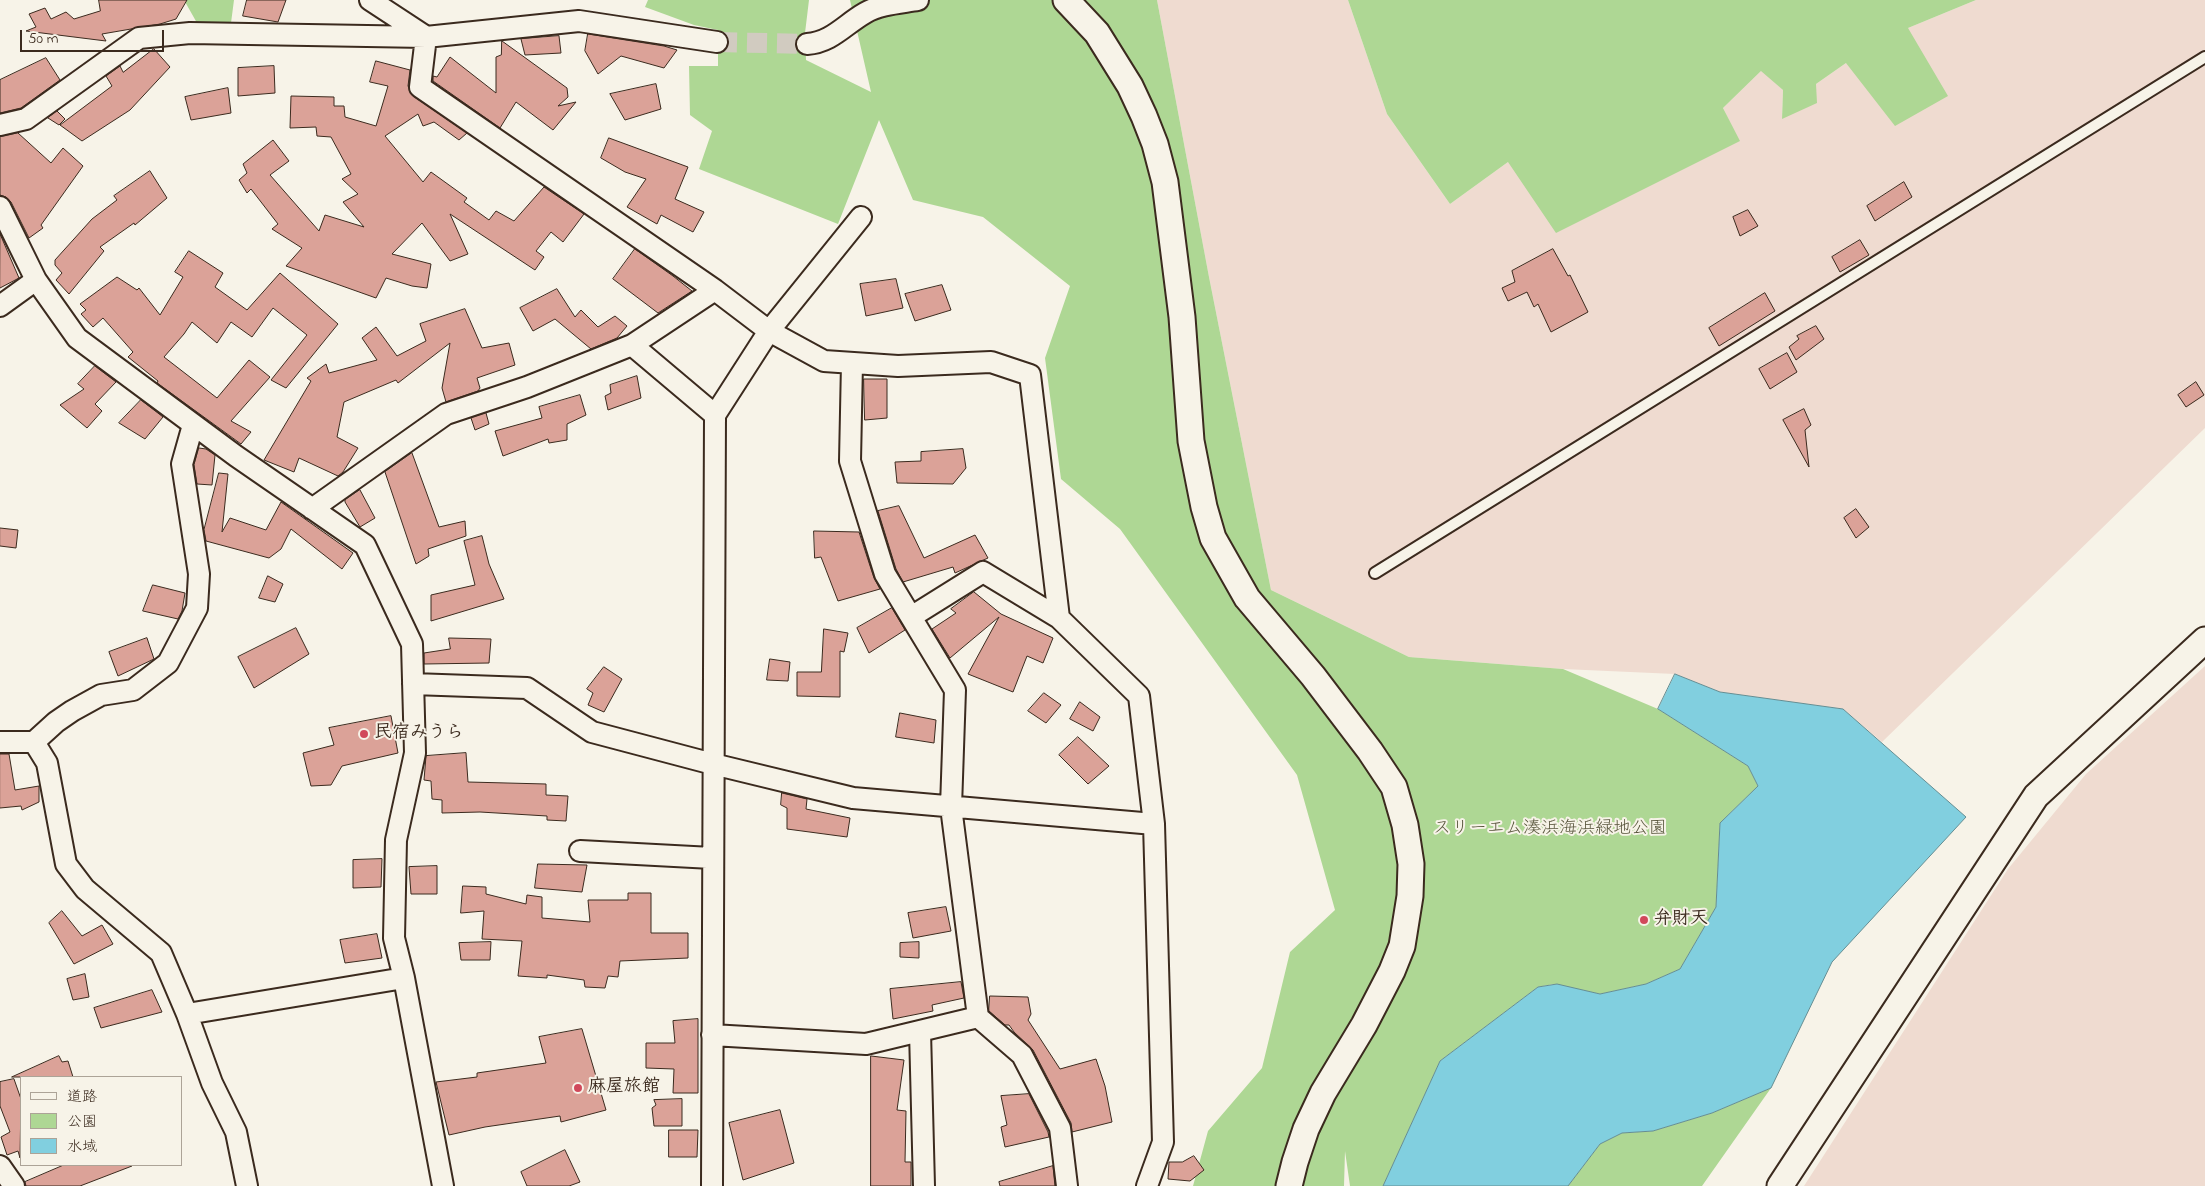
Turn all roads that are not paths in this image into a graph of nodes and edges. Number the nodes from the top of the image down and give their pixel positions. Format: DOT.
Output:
graph roads {
  1 [pos="370,0"];
  2 [pos="918,0"];
  3 [pos="1066,0"];
  4 [pos="426,37"];
  5 [pos="717,42"];
  6 [pos="807,44"];
  7 [pos="2205,57"];
  8 [pos="0,125"];
  9 [pos="0,207"];
  10 [pos="860,217"];
  11 [pos="36,280"];
  12 [pos="715,290"];
  13 [pos="0,306"];
  14 [pos="769,331"];
  15 [pos="632,345"];
  16 [pos="852,363"];
  17 [pos="715,415"];
  18 [pos="194,425"];
  19 [pos="312,509"];
  20 [pos="1375,573"];
  21 [pos="911,617"];
  22 [pos="1059,618"];
  23 [pos="2205,640"];
  24 [pos="413,684"];
  25 [pos="0,742"];
  26 [pos="34,742"];
  27 [pos="712,764"];
  28 [pos="951,807"];
  29 [pos="1154,824"];
  30 [pos="580,851"];
  31 [pos="712,858"];
  32 [pos="404,978"];
  33 [pos="188,1014"];
  34 [pos="978,1017"];
  35 [pos="920,1031"];
  36 [pos="712,1035"];
  37 [pos="0,1166"];
  38 [pos="14,1186"];
  39 [pos="247,1186"];
  40 [pos="443,1186"];
  41 [pos="712,1186"];
  42 [pos="924,1186"];
  43 [pos="1067,1186"];
  44 [pos="1147,1186"];
  45 [pos="1289,1186"];
  46 [pos="1780,1186"];
  1 -- 4 [label="street"];
  2 -- 6 [label="street"];
  3 -- 45 [label="street"];
  4 -- 5 [label="street"];
  4 -- 8 [label="street"];
  4 -- 12 [label="street"];
  7 -- 20 [label="lane"];
  9 -- 11 [label="street"];
  10 -- 14 [label="street"];
  11 -- 13 [label="street"];
  11 -- 18 [label="street"];
  12 -- 14 [label="street"];
  12 -- 15 [label="street"];
  14 -- 16 [label="street"];
  14 -- 17 [label="street"];
  15 -- 17 [label="street"];
  15 -- 19 [label="street"];
  16 -- 21 [label="street"];
  16 -- 22 [label="street"];
  17 -- 27 [label="street"];
  18 -- 19 [label="street"];
  18 -- 26 [label="street"];
  19 -- 24 [label="street"];
  21 -- 22 [label="street"];
  21 -- 28 [label="street"];
  22 -- 29 [label="street"];
  23 -- 46 [label="street"];
  24 -- 27 [label="street"];
  24 -- 32 [label="street"];
  25 -- 26 [label="street"];
  26 -- 33 [label="street"];
  27 -- 28 [label="street"];
  27 -- 31 [label="street"];
  28 -- 29 [label="street"];
  28 -- 34 [label="street"];
  29 -- 44 [label="street"];
  30 -- 31 [label="street"];
  31 -- 36 [label="street"];
  32 -- 33 [label="street"];
  32 -- 40 [label="street"];
  33 -- 39 [label="street"];
  34 -- 35 [label="street"];
  34 -- 43 [label="street"];
  35 -- 36 [label="street"];
  35 -- 42 [label="street"];
  36 -- 41 [label="street"];
  37 -- 38 [label="street"];
}
